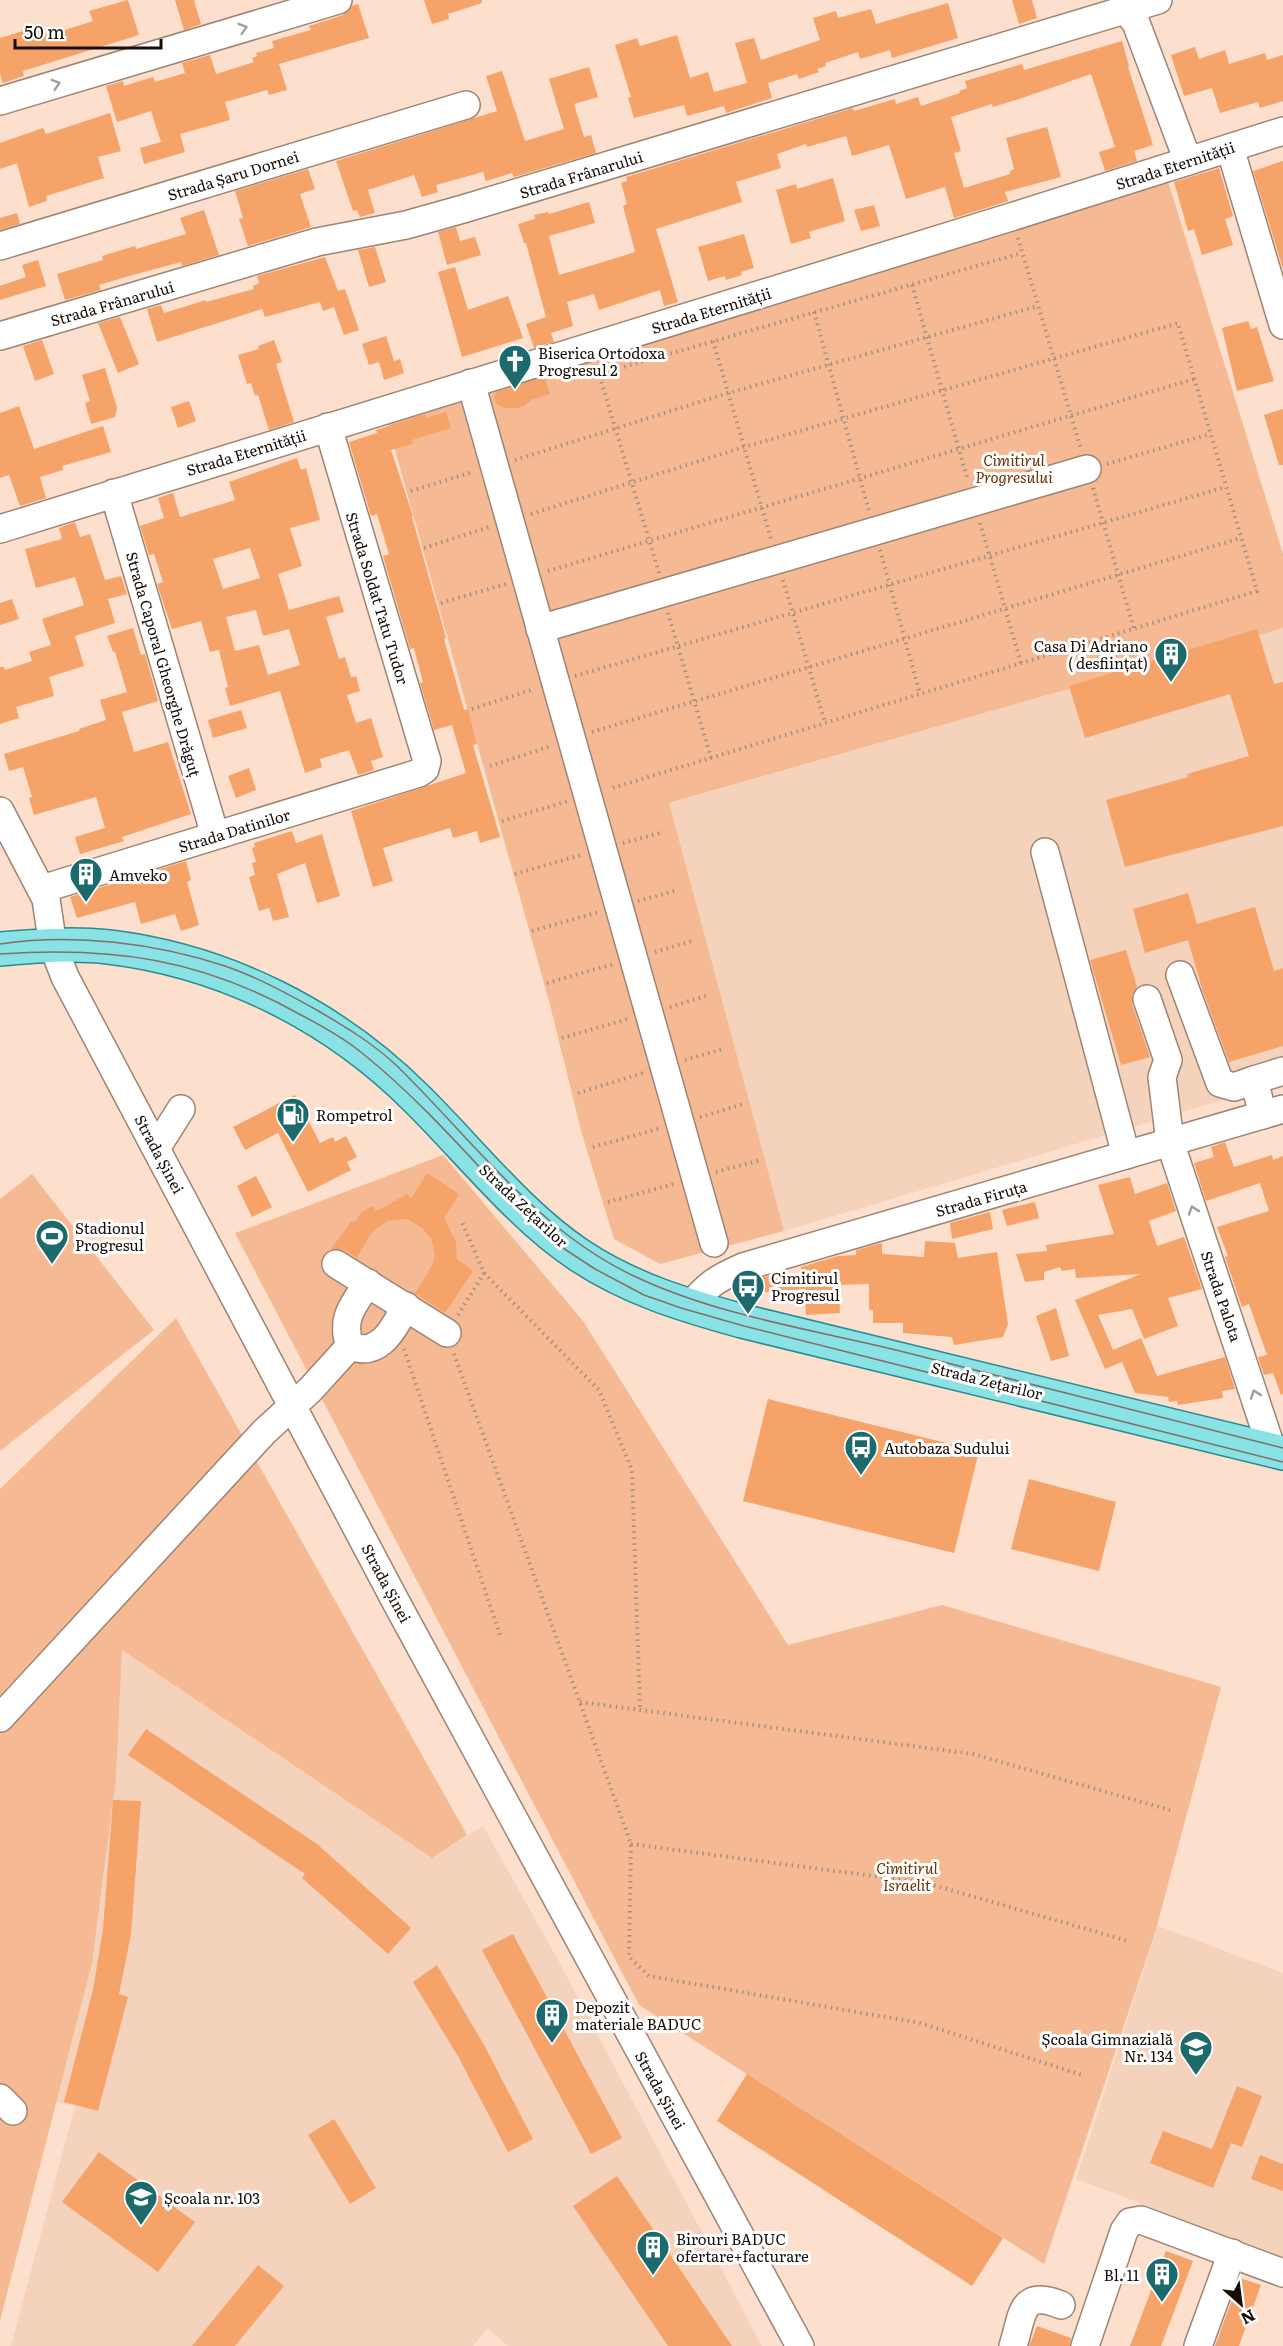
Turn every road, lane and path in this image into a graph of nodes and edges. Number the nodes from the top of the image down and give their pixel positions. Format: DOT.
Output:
graph roads {
  1 [pos="338,0"];
  2 [pos="1158,0"];
  3 [pos="1124,5"];
  4 [pos="0,101"];
  5 [pos="466,105"];
  6 [pos="1283,131"];
  7 [pos="1230,148"];
  8 [pos="1188,161"];
  9 [pos="1011,218"];
  10 [pos="0,246"];
  11 [pos="1022,253"];
  12 [pos="912,285"];
  13 [pos="1038,306"];
  14 [pos="814,312"];
  15 [pos="1283,325"];
  16 [pos="0,336"];
  17 [pos="927,338"];
  18 [pos="713,341"];
  19 [pos="1054,359"];
  20 [pos="829,365"];
  21 [pos="1194,379"];
  22 [pos="471,383"];
  23 [pos="942,391"];
  24 [pos="728,393"];
  25 [pos="1071,416"];
  26 [pos="844,419"];
  27 [pos="328,427"];
  28 [pos="616,430"];
  29 [pos="1210,434"];
  30 [pos="744,447"];
  31 [pos="959,449"];
  32 [pos="494,466"];
  33 [pos="1087,469"];
  34 [pos="860,478"];
  35 [pos="632,483"];
  36 [pos="1226,487"];
  37 [pos="411,491"];
  38 [pos="114,493"];
  39 [pos="975,503"];
  40 [pos="762,508"];
  41 [pos="510,520"];
  42 [pos="1103,523"];
  43 [pos="0,529"];
  44 [pos="875,532"];
  45 [pos="1241,538"];
  46 [pos="650,541"];
  47 [pos="424,548"];
  48 [pos="990,556"];
  49 [pos="777,561"];
  50 [pos="1119,575"];
  51 [pos="526,578"];
  52 [pos="890,585"];
  53 [pos="665,593"];
  54 [pos="441,603"];
  55 [pos="1005,609"];
  56 [pos="792,613"];
  57 [pos="540,628"];
  58 [pos="1134,628"];
  59 [pos="905,639"];
  60 [pos="677,646"];
  61 [pos="1021,663"];
  62 [pos="808,667"];
  63 [pos="555,682"];
  64 [pos="920,694"];
  65 [pos="694,701"];
  66 [pos="472,709"];
  67 [pos="825,723"];
  68 [pos="571,739"];
  69 [pos="711,758"];
  70 [pos="490,766"];
  71 [pos="425,769"];
  72 [pos="587,796"];
  73 [pos="0,811"];
  74 [pos="502,821"];
  75 [pos="215,836"];
  76 [pos="1045,852"];
  77 [pos="42,889"];
  78 [pos="53,946"];
  79 [pos="0,949"];
  80 [pos="1179,975"];
  81 [pos="1147,999"];
  82 [pos="1283,1071"];
  83 [pos="1254,1080"];
  84 [pos="181,1108"];
  85 [pos="1273,1112"];
  86 [pos="1170,1142"];
  87 [pos="157,1148"];
  88 [pos="1126,1155"];
  89 [pos="461,1220"];
  90 [pos="714,1243"];
  91 [pos="336,1264"];
  92 [pos="484,1273"];
  93 [pos="368,1283"];
  94 [pos="690,1307"];
  95 [pos="401,1316"];
  96 [pos="447,1334"];
  97 [pos="350,1346"];
  98 [pos="294,1406"];
  99 [pos="1277,1452"];
  100 [pos="501,1638"];
  101 [pos="580,1702"];
  102 [pos="640,1710"];
  103 [pos="0,1718"];
  104 [pos="1170,1810"];
  105 [pos="631,1844"];
  106 [pos="1128,1941"];
  107 [pos="1085,2076"];
  108 [pos="1232,2253"];
  109 [pos="1283,2273"];
  110 [pos="1061,2305"];
  111 [pos="800,2346"];
  112 [pos="1013,2346"];
  113 [pos="1085,2346"];
  114 [pos="1198,2346"];
  4 -- 1 [label="street, one-way"];
  2 -- 3 [label="street, Strada Frânarului"];
  3 -- 8 [label="street"];
  3 -- 16 [label="street, Strada Frânarului"];
  5 -- 10 [label="street, Strada Șaru Dornei"];
  6 -- 7 [label="street, Strada Eternității"];
  7 -- 8 [label="street, Strada Eternității"];
  7 -- 15 [label="street"];
  8 -- 9 [label="street, Strada Eternității"];
  9 -- 11 [label="path"];
  9 -- 22 [label="street, Strada Eternității"];
  11 -- 12 [label="path"];
  11 -- 13 [label="path"];
  12 -- 14 [label="path"];
  12 -- 17 [label="path"];
  13 -- 17 [label="path"];
  13 -- 19 [label="path"];
  14 -- 18 [label="path"];
  14 -- 20 [label="path"];
  17 -- 20 [label="path"];
  17 -- 23 [label="path"];
  18 -- 24 [label="path"];
  18 -- 28 [label="path"];
  19 -- 21 [label="path"];
  19 -- 23 [label="path"];
  19 -- 25 [label="path"];
  20 -- 24 [label="path"];
  20 -- 26 [label="path"];
  21 -- 25 [label="path"];
  21 -- 29 [label="path"];
  22 -- 27 [label="street, Strada Eternității"];
  22 -- 32 [label="street"];
  23 -- 26 [label="path"];
  23 -- 31 [label="path"];
  24 -- 28 [label="path"];
  24 -- 30 [label="path"];
  25 -- 31 [label="path"];
  25 -- 33 [label="path"];
  26 -- 30 [label="path"];
  26 -- 34 [label="path"];
  27 -- 38 [label="street, Strada Eternității"];
  27 -- 71 [label="street, Strada Soldat Tatu Tudor"];
  28 -- 32 [label="path"];
  28 -- 35 [label="path"];
  29 -- 33 [label="path"];
  29 -- 36 [label="path"];
  30 -- 35 [label="path"];
  30 -- 40 [label="path"];
  31 -- 34 [label="path"];
  31 -- 39 [label="path"];
  32 -- 37 [label="path"];
  32 -- 41 [label="street"];
  33 -- 39 [label="street"];
  33 -- 42 [label="path"];
  34 -- 40 [label="path"];
  34 -- 44 [label="path"];
  35 -- 41 [label="path"];
  35 -- 46 [label="path"];
  36 -- 42 [label="path"];
  36 -- 45 [label="path"];
  38 -- 43 [label="street, Strada Eternității"];
  38 -- 75 [label="street, Strada Caporal Gheorghe Drăguț"];
  39 -- 44 [label="street"];
  39 -- 48 [label="path"];
  40 -- 46 [label="path"];
  40 -- 49 [label="path"];
  41 -- 47 [label="path"];
  41 -- 51 [label="street"];
  42 -- 48 [label="path"];
  42 -- 50 [label="path"];
  44 -- 49 [label="street"];
  44 -- 52 [label="path"];
  45 -- 50 [label="path"];
  45 -- 58 [label="path"];
  46 -- 51 [label="path"];
  46 -- 53 [label="path"];
  48 -- 52 [label="path"];
  48 -- 55 [label="path"];
  49 -- 53 [label="street"];
  49 -- 56 [label="path"];
  50 -- 55 [label="path"];
  50 -- 58 [label="path"];
  51 -- 54 [label="path"];
  51 -- 57 [label="street"];
  52 -- 56 [label="path"];
  52 -- 59 [label="path"];
  53 -- 57 [label="street"];
  53 -- 60 [label="path"];
  55 -- 59 [label="path"];
  55 -- 61 [label="path"];
  56 -- 60 [label="path"];
  56 -- 62 [label="path"];
  57 -- 63 [label="street"];
  58 -- 61 [label="path"];
  59 -- 62 [label="path"];
  59 -- 64 [label="path"];
  60 -- 63 [label="path"];
  60 -- 65 [label="path"];
  61 -- 64 [label="path"];
  62 -- 65 [label="path"];
  62 -- 67 [label="path"];
  63 -- 66 [label="path"];
  63 -- 68 [label="street"];
  64 -- 67 [label="path"];
  65 -- 68 [label="path"];
  65 -- 69 [label="path"];
  67 -- 69 [label="path"];
  68 -- 70 [label="path"];
  68 -- 72 [label="street"];
  69 -- 72 [label="path"];
  71 -- 75 [label="street, Strada Datinilor"];
  72 -- 74 [label="path"];
  72 -- 90 [label="street"];
  73 -- 77 [label="street, Strada Șinei"];
  75 -- 77 [label="street, Strada Datinilor"];
  76 -- 88 [label="street"];
  77 -- 78 [label="street, Strada Șinei"];
  78 -- 79 [label="main road, Strada Zețarilor"];
  78 -- 87 [label="street, Strada Șinei"];
  78 -- 94 [label="main road, Strada Zețarilor"];
  80 -- 83 [label="street"];
  81 -- 86 [label="street, Strada Palota"];
  82 -- 83 [label="street"];
  83 -- 85 [label="street"];
  84 -- 87 [label="street"];
  85 -- 86 [label="street, Strada Firuța"];
  86 -- 88 [label="street, Strada Firuța"];
  99 -- 86 [label="street, Strada Palota, one-way"];
  87 -- 98 [label="street, Strada Șinei"];
  88 -- 94 [label="street, Strada Firuța"];
  89 -- 92 [label="path"];
  91 -- 93 [label="street"];
  92 -- 96 [label="path"];
  92 -- 102 [label="path"];
  93 -- 95 [label="street"];
  93 -- 97 [label="street"];
  94 -- 99 [label="main road, Strada Zețarilor"];
  95 -- 96 [label="street"];
  95 -- 97 [label="street"];
  95 -- 100 [label="path"];
  96 -- 101 [label="path"];
  97 -- 98 [label="street"];
  98 -- 103 [label="street"];
  98 -- 111 [label="street, Strada Șinei"];
  101 -- 102 [label="path"];
  101 -- 105 [label="path"];
  102 -- 104 [label="path"];
  105 -- 106 [label="path"];
  105 -- 107 [label="path"];
  108 -- 109 [label="street"];
  108 -- 113 [label="street"];
  108 -- 114 [label="street"];
  110 -- 112 [label="street"];
}
